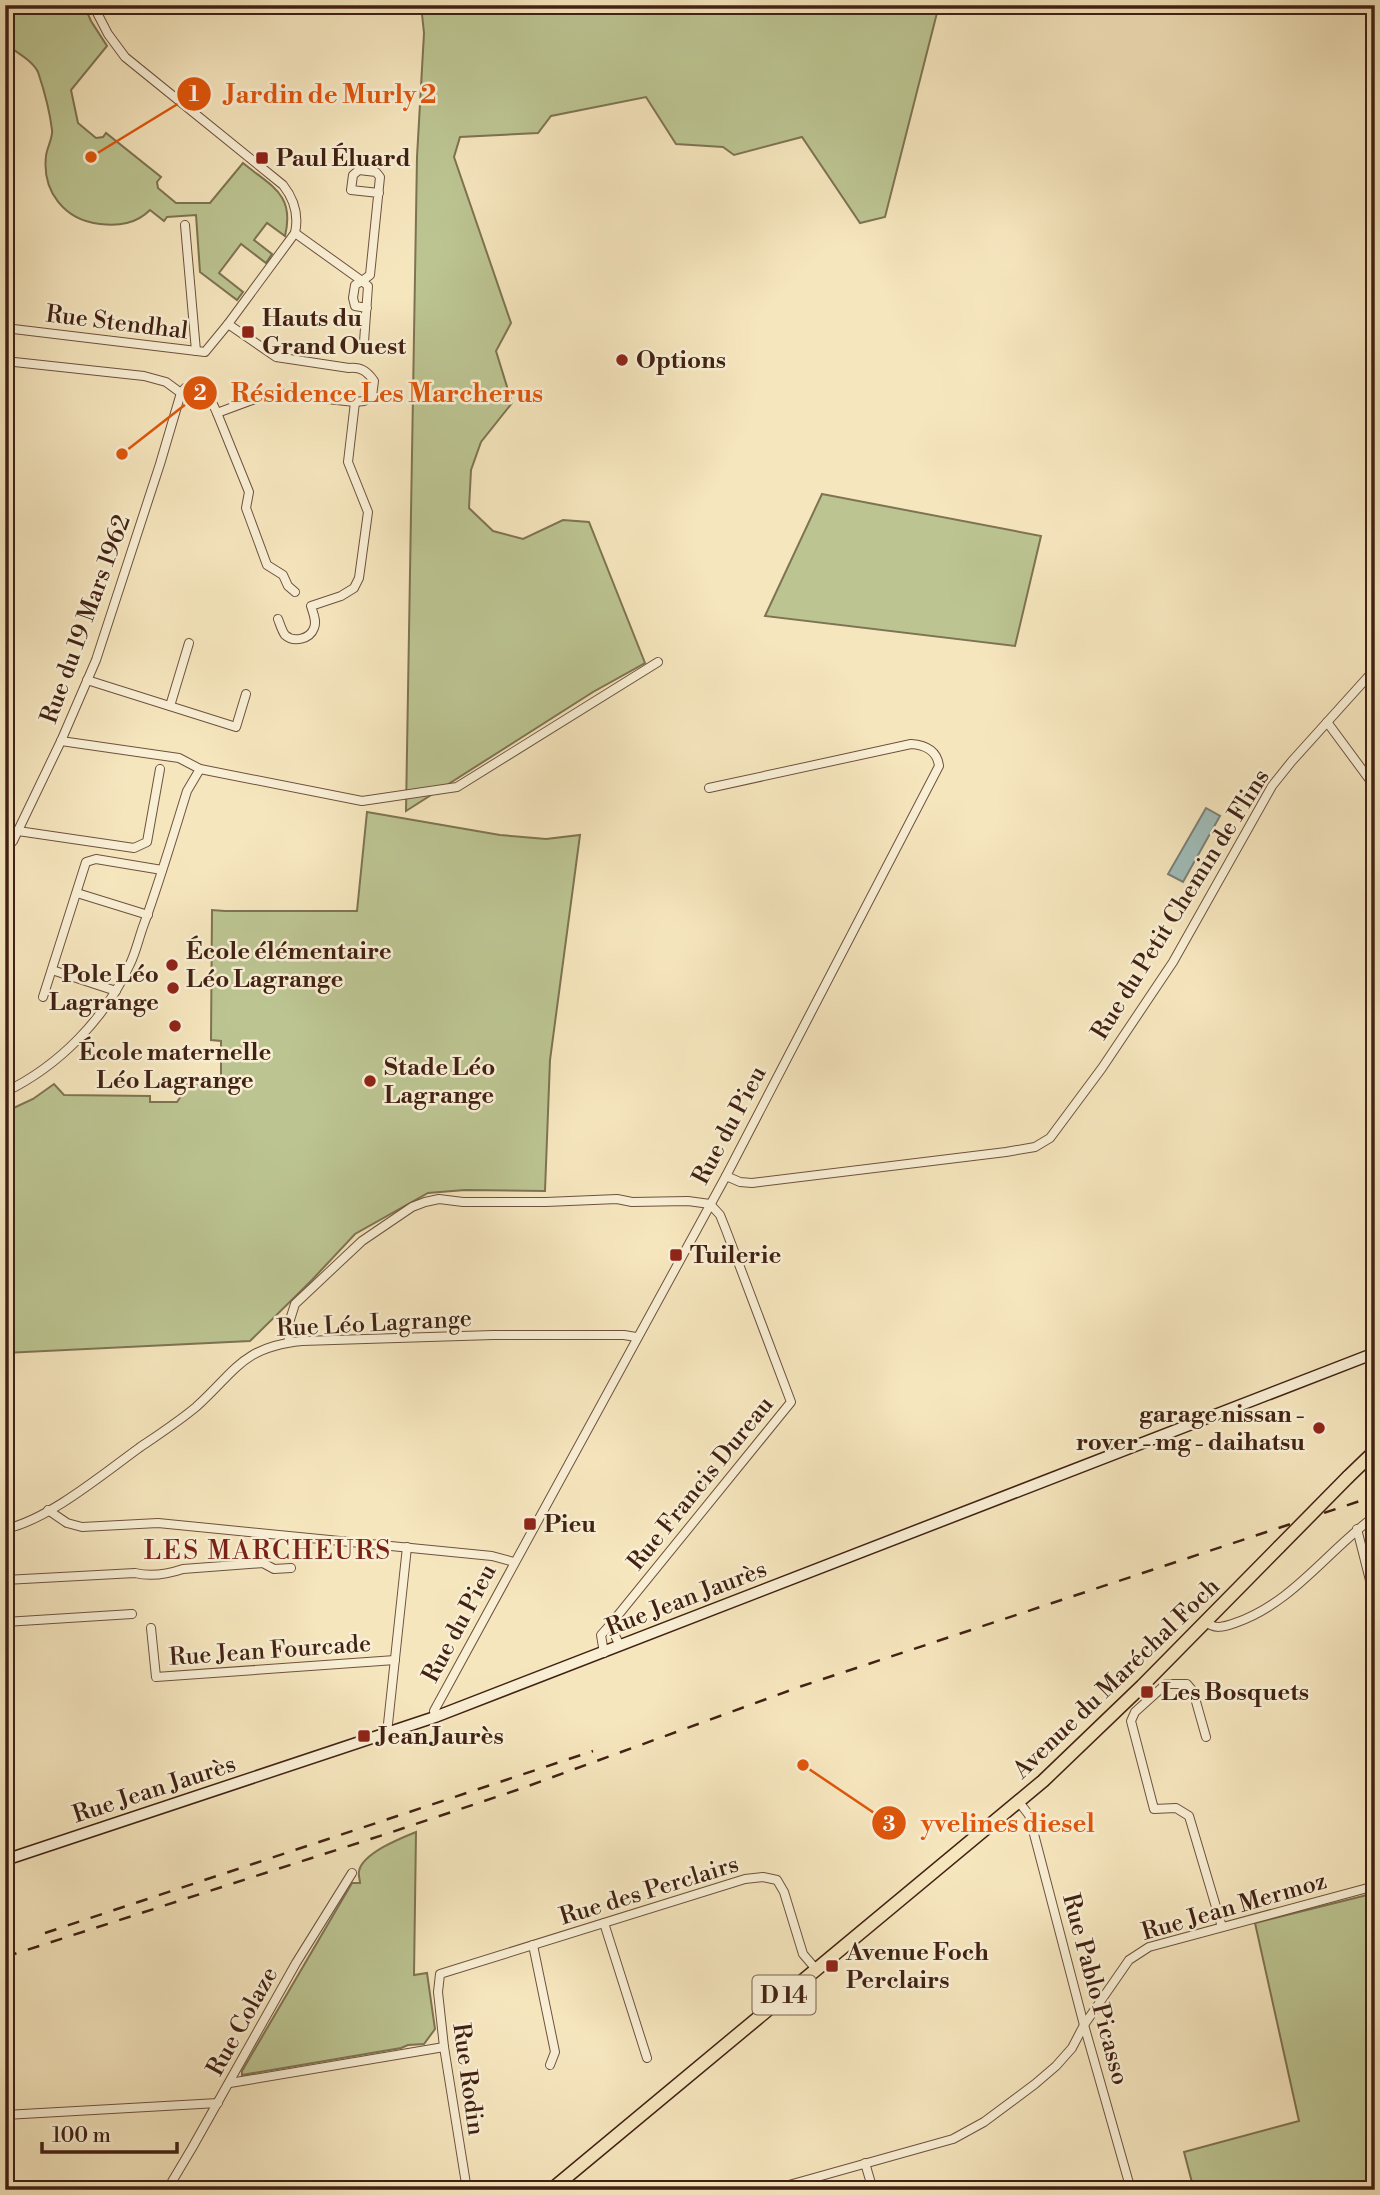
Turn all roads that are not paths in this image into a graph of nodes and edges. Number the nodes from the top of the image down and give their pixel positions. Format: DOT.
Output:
graph roads {
  1 [pos="93,5"];
  2 [pos="379,193"];
  3 [pos="185,225"];
  4 [pos="295,233"];
  5 [pos="362,281"];
  6 [pos="367,308"];
  7 [pos="228,324"];
  8 [pos="5,328"];
  9 [pos="364,342"];
  10 [pos="197,351"];
  11 [pos="5,361"];
  12 [pos="181,393"];
  13 [pos="355,402"];
  14 [pos="217,412"];
  15 [pos="295,592"];
  16 [pos="278,620"];
  17 [pos="189,643"];
  18 [pos="658,662"];
  19 [pos="1375,669"];
  20 [pos="87,680"];
  21 [pos="246,694"];
  22 [pos="170,706"];
  23 [pos="1328,722"];
  24 [pos="61,741"];
  25 [pos="160,769"];
  26 [pos="200,769"];
  27 [pos="1375,787"];
  28 [pos="709,788"];
  29 [pos="18,831"];
  30 [pos="5,850"];
  31 [pos="162,870"];
  32 [pos="77,893"];
  33 [pos="148,915"];
  34 [pos="52,970"];
  35 [pos="116,991"];
  36 [pos="43,997"];
  37 [pos="5,1092"];
  38 [pos="726,1176"];
  39 [pos="710,1203"];
  40 [pos="636,1337"];
  41 [pos="289,1342"];
  42 [pos="1375,1353"];
  43 [pos="1375,1451"];
  44 [pos="48,1510"];
  45 [pos="1375,1516"];
  46 [pos="5,1529"];
  47 [pos="1357,1529"];
  48 [pos="407,1547"];
  49 [pos="514,1562"];
  50 [pos="291,1568"];
  51 [pos="5,1580"];
  52 [pos="1375,1600"];
  53 [pos="132,1614"];
  54 [pos="1205,1620"];
  55 [pos="5,1622"];
  56 [pos="610,1625"];
  57 [pos="151,1628"];
  58 [pos="620,1646"];
  59 [pos="604,1653"];
  60 [pos="395,1660"];
  61 [pos="435,1717"];
  62 [pos="387,1733"];
  63 [pos="1206,1737"];
  64 [pos="1019,1802"];
  65 [pos="5,1860"];
  66 [pos="352,1873"];
  67 [pos="1375,1886"];
  68 [pos="604,1923"];
  69 [pos="1222,1927"];
  70 [pos="533,1945"];
  71 [pos="815,1968"];
  72 [pos="440,1975"];
  73 [pos="1084,2025"];
  74 [pos="444,2046"];
  75 [pos="647,2058"];
  76 [pos="550,2065"];
  77 [pos="230,2083"];
  78 [pos="218,2103"];
  79 [pos="5,2115"];
  80 [pos="865,2163"];
  81 [pos="167,2190"];
  82 [pos="467,2190"];
  83 [pos="551,2190"];
  84 [pos="771,2190"];
  85 [pos="873,2190"];
  86 [pos="1131,2190"];
  1 -- 4 [label="street"];
  2 -- 5 [label="street"];
  3 -- 10 [label="street"];
  4 -- 5 [label="street"];
  4 -- 7 [label="street"];
  5 -- 6 [label="street"];
  5 -- 6 [label="street"];
  6 -- 9 [label="street"];
  7 -- 10 [label="street, Rue Stendhal"];
  7 -- 13 [label="street"];
  8 -- 10 [label="street, Rue Stendhal"];
  11 -- 12 [label="street, Rue Stendhal"];
  12 -- 14 [label="street, Rue Stendhal"];
  12 -- 20 [label="street, Rue du 19 Mars 1962"];
  13 -- 14 [label="street"];
  13 -- 16 [label="street"];
  14 -- 15 [label="street"];
  17 -- 22 [label="street"];
  18 -- 26 [label="street"];
  19 -- 23 [label="street, Rue du Petit Chemin de Flins"];
  20 -- 22 [label="street"];
  20 -- 24 [label="street, Rue du 19 Mars 1962"];
  21 -- 22 [label="street"];
  23 -- 27 [label="street"];
  23 -- 38 [label="street, Rue du Petit Chemin de Flins"];
  24 -- 26 [label="street"];
  24 -- 29 [label="street, Rue du 19 Mars 1962"];
  25 -- 29 [label="street"];
  26 -- 31 [label="street"];
  28 -- 38 [label="street, Rue du Pieu"];
  29 -- 30 [label="street, Rue du 19 Mars 1962"];
  31 -- 32 [label="street"];
  31 -- 33 [label="street"];
  32 -- 33 [label="street"];
  32 -- 34 [label="street"];
  33 -- 35 [label="street"];
  34 -- 35 [label="street"];
  34 -- 36 [label="street"];
  35 -- 37 [label="street"];
  38 -- 39 [label="street, Rue du Pieu"];
  39 -- 40 [label="street, Rue du Pieu"];
  39 -- 41 [label="street"];
  39 -- 56 [label="street, Rue Francis Dureau"];
  40 -- 41 [label="street, Rue Léo Lagrange"];
  40 -- 49 [label="street, Rue du Pieu"];
  41 -- 44 [label="street, Rue Léo Lagrange"];
  42 -- 58 [label="main road, Rue Jean Jaurès"];
  43 -- 54 [label="main road, Avenue du Maréchal Foch / D 14, bridge"];
  44 -- 46 [label="street, Rue Léo Lagrange"];
  44 -- 48 [label="street"];
  45 -- 47 [label="street"];
  47 -- 52 [label="street"];
  47 -- 54 [label="street"];
  48 -- 49 [label="street"];
  48 -- 60 [label="street"];
  49 -- 61 [label="street, Rue du Pieu"];
  50 -- 51 [label="street"];
  53 -- 55 [label="street"];
  54 -- 64 [label="main road, Avenue du Maréchal Foch / D 14"];
  56 -- 58 [label="street"];
  56 -- 59 [label="street, Rue Francis Dureau"];
  57 -- 60 [label="street, Rue Jean Fourcade"];
  58 -- 59 [label="main road, Rue Jean Jaurès"];
  59 -- 61 [label="main road, Rue Jean Jaurès"];
  60 -- 62 [label="street"];
  61 -- 62 [label="main road, Rue Jean Jaurès"];
  62 -- 65 [label="main road, Rue Jean Jaurès"];
  63 -- 69 [label="street"];
  64 -- 71 [label="main road, Avenue du Maréchal Foch / D 14"];
  64 -- 73 [label="street, Rue Pablo Picasso"];
  66 -- 77 [label="street, Rue Colaze"];
  67 -- 69 [label="street, Rue Jean Mermoz"];
  68 -- 70 [label="street, Rue des Perclairs"];
  68 -- 71 [label="street, Rue des Perclairs"];
  68 -- 75 [label="street"];
  69 -- 73 [label="street, Rue Jean Mermoz"];
  70 -- 72 [label="street, Rue des Perclairs"];
  70 -- 76 [label="street"];
  71 -- 83 [label="main road, Avenue du Maréchal Foch / D 14"];
  72 -- 74 [label="street, Rue Rodin"];
  73 -- 80 [label="street, Rue Jean Mermoz"];
  73 -- 86 [label="street, Rue Pablo Picasso"];
  74 -- 77 [label="street"];
  74 -- 82 [label="street, Rue Rodin"];
  77 -- 78 [label="street, Rue Colaze"];
  78 -- 79 [label="street"];
  78 -- 81 [label="street, Rue Colaze"];
  80 -- 84 [label="street, Rue Jean Mermoz"];
  80 -- 85 [label="street"];
}
